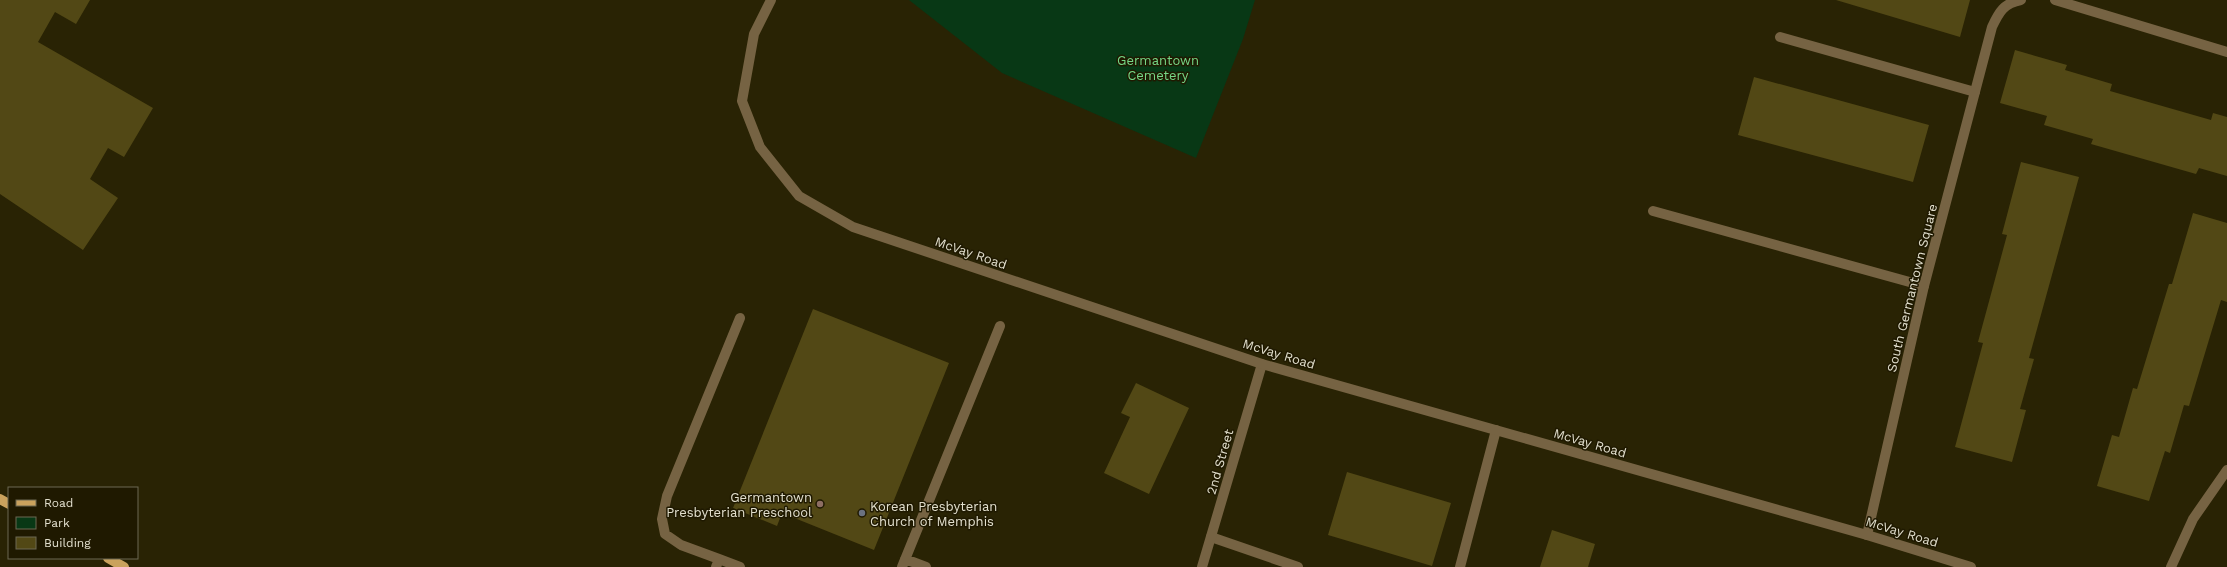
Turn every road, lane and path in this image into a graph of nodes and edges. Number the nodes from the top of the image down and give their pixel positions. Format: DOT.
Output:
graph roads {
  1 [pos="771,0"];
  2 [pos="2021,0"];
  3 [pos="2055,0"];
  4 [pos="1780,37"];
  5 [pos="2227,52"];
  6 [pos="1975,92"];
  7 [pos="1654,211"];
  8 [pos="1924,286"];
  9 [pos="740,318"];
  10 [pos="1000,326"];
  11 [pos="1262,364"];
  12 [pos="1496,430"];
  13 [pos="2227,470"];
  14 [pos="1867,535"];
  15 [pos="1211,537"];
  16 [pos="110,559"];
  17 [pos="717,563"];
  18 [pos="904,563"];
  19 [pos="124,567"];
  20 [pos="740,567"];
  21 [pos="926,567"];
  22 [pos="1202,567"];
  23 [pos="1298,567"];
  24 [pos="1460,567"];
  25 [pos="1971,567"];
  26 [pos="2171,567"];
  1 -- 11 [label="street, McVay Road"];
  2 -- 6 [label="street, South Germantown Square"];
  3 -- 5 [label="street"];
  4 -- 6 [label="street"];
  6 -- 8 [label="street, South Germantown Square"];
  7 -- 8 [label="street"];
  8 -- 14 [label="street, South Germantown Square"];
  9 -- 17 [label="street"];
  10 -- 18 [label="street"];
  11 -- 12 [label="street, McVay Road"];
  11 -- 15 [label="street, 2nd Street"];
  12 -- 14 [label="street, McVay Road"];
  12 -- 24 [label="street"];
  13 -- 26 [label="street"];
  14 -- 25 [label="street, McVay Road"];
  15 -- 22 [label="street, 2nd Street"];
  15 -- 23 [label="street"];
  16 -- 19 [label="main road"];
  17 -- 20 [label="street"];
  18 -- 21 [label="street"];
}
